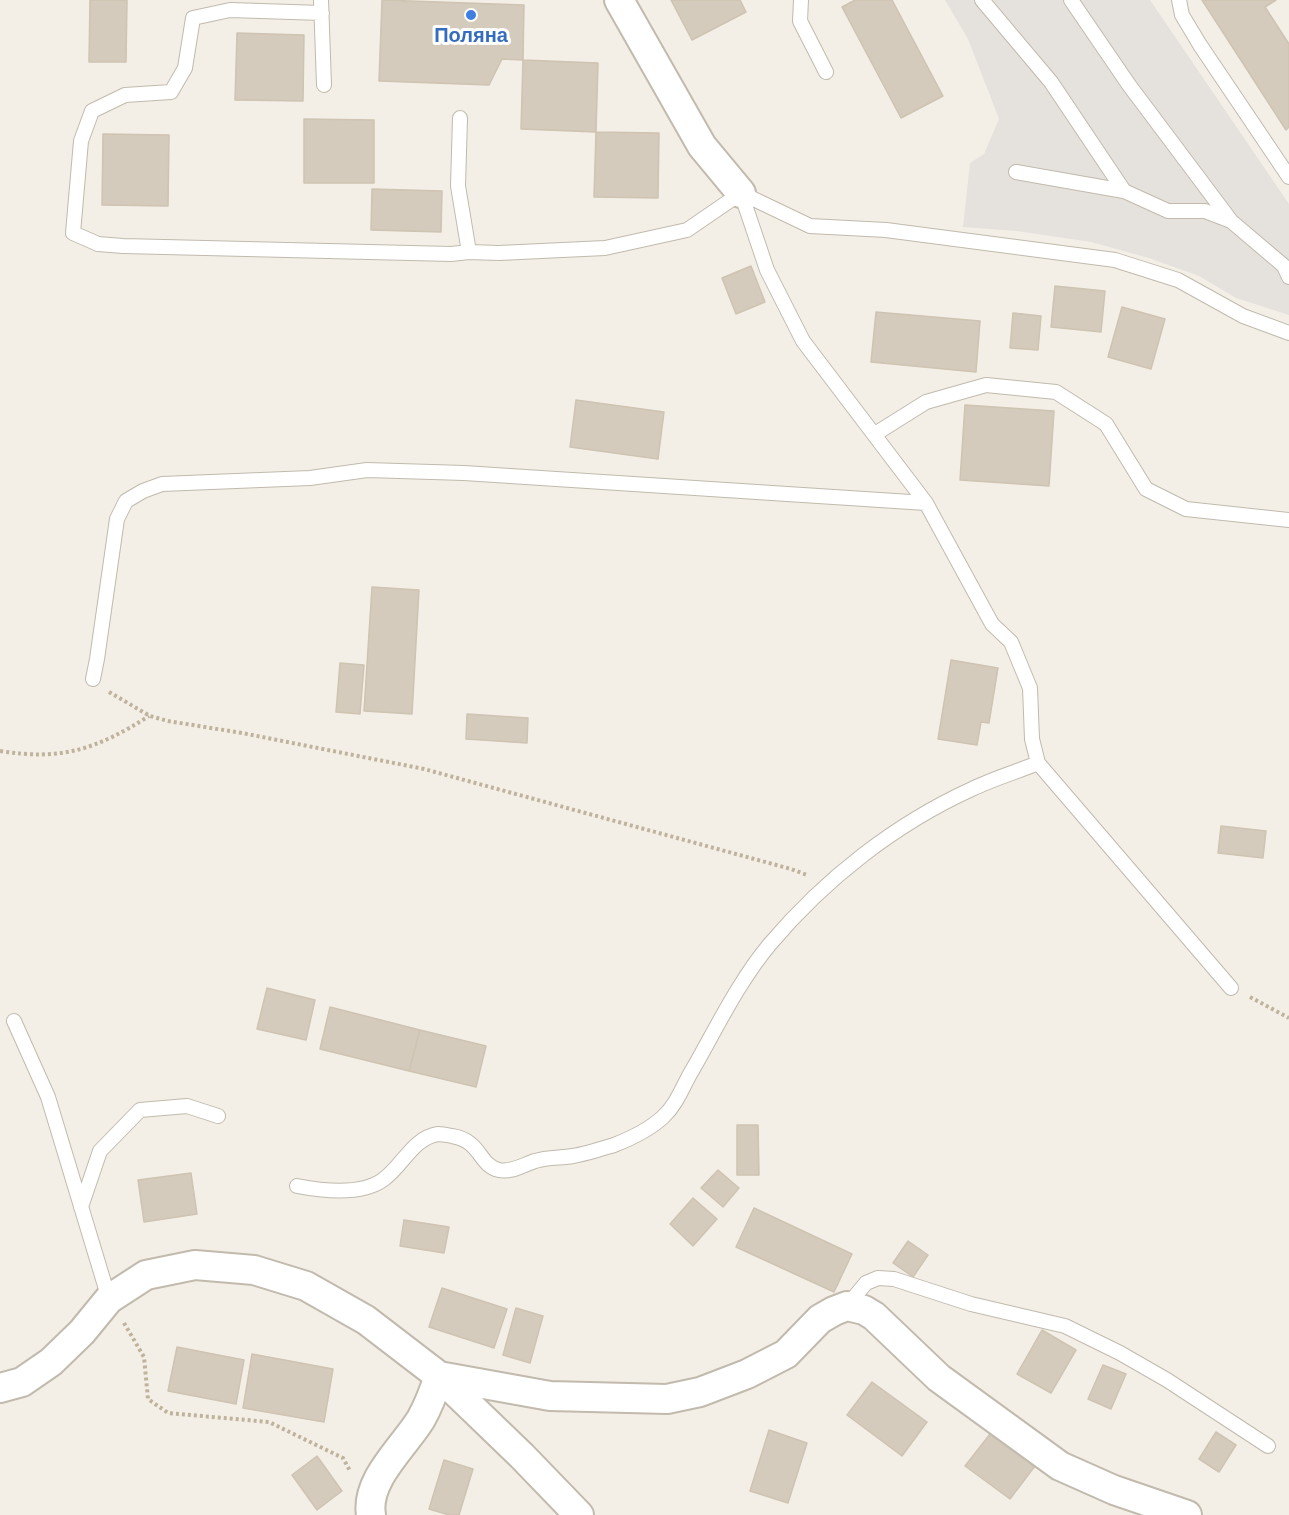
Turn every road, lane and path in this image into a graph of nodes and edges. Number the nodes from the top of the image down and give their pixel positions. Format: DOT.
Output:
graph roads {
  1 [pos="619,0"];
  2 [pos="801,0"];
  3 [pos="982,0"];
  4 [pos="1071,0"];
  5 [pos="1179,0"];
  6 [pos="322,7"];
  7 [pos="826,72"];
  8 [pos="324,85"];
  9 [pos="460,118"];
  10 [pos="1016,172"];
  11 [pos="1289,177"];
  12 [pos="1124,191"];
  13 [pos="741,193"];
  14 [pos="1231,221"];
  15 [pos="469,252"];
  16 [pos="1289,277"];
  17 [pos="1289,333"];
  18 [pos="875,434"];
  19 [pos="926,503"];
  20 [pos="1289,520"];
  21 [pos="93,679"];
  22 [pos="150,716"];
  23 [pos="0,751"];
  24 [pos="1038,763"];
  25 [pos="828,883"];
  26 [pos="1231,988"];
  27 [pos="1289,1018"];
  28 [pos="14,1021"];
  29 [pos="218,1116"];
  30 [pos="297,1186"];
  31 [pos="81,1207"];
  32 [pos="109,1299"];
  33 [pos="847,1306"];
  34 [pos="439,1376"];
  35 [pos="0,1388"];
  36 [pos="1268,1446"];
  37 [pos="370,1511"];
  38 [pos="579,1515"];
  39 [pos="1187,1515"];
  1 -- 13 [label="street"];
  2 -- 7 [label="lane"];
  3 -- 12 [label="lane"];
  4 -- 14 [label="lane"];
  5 -- 11 [label="lane"];
  6 -- 8 [label="lane"];
  6 -- 15 [label="lane"];
  9 -- 15 [label="lane"];
  10 -- 12 [label="lane"];
  12 -- 14 [label="lane"];
  13 -- 15 [label="lane"];
  13 -- 17 [label="lane"];
  13 -- 18 [label="lane"];
  14 -- 16 [label="lane"];
  18 -- 19 [label="lane"];
  18 -- 20 [label="lane"];
  19 -- 21 [label="lane"];
  19 -- 24 [label="lane"];
  21 -- 22 [label="path"];
  22 -- 23 [label="path"];
  22 -- 25 [label="path"];
  24 -- 25 [label="lane"];
  24 -- 26 [label="lane"];
  25 -- 30 [label="lane"];
  26 -- 27 [label="path"];
  28 -- 31 [label="lane"];
  29 -- 31 [label="lane"];
  31 -- 32 [label="lane"];
  32 -- 34 [label="street"];
  32 -- 35 [label="street"];
  32 -- 37 [label="path"];
  33 -- 34 [label="street"];
  33 -- 36 [label="lane"];
  33 -- 39 [label="street"];
  34 -- 37 [label="street"];
  34 -- 38 [label="street"];
}
